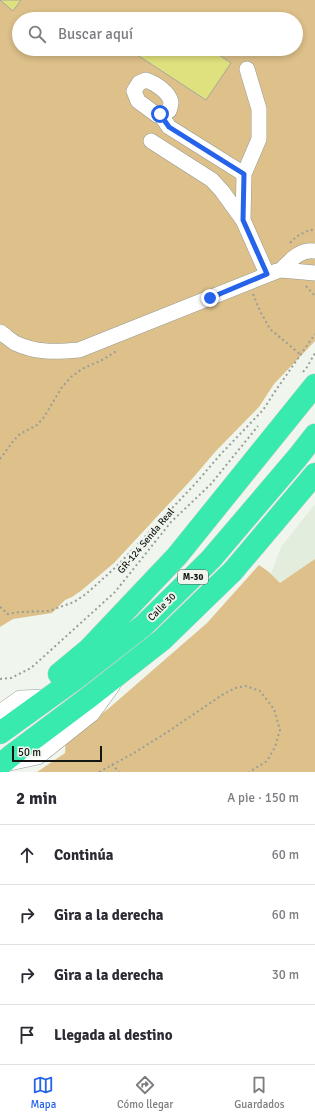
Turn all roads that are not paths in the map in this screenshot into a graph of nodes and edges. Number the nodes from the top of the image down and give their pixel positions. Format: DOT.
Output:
graph roads {
  1 [pos="247,69"];
  2 [pos="160,114"];
  3 [pos="151,141"];
  4 [pos="244,174"];
  5 [pos="243,220"];
  6 [pos="315,251"];
  7 [pos="298,255"];
  8 [pos="274,272"];
  9 [pos="308,272"];
  10 [pos="0,332"];
  11 [pos="310,383"];
  12 [pos="315,435"];
  13 [pos="315,474"];
  14 [pos="315,491"];
  15 [pos="288,506"];
  16 [pos="50,697"];
  17 [pos="0,712"];
  18 [pos="0,733"];
  19 [pos="0,765"];
  1 -- 4 [label="lane"];
  2 -- 4 [label="lane"];
  3 -- 5 [label="lane"];
  4 -- 5 [label="lane"];
  5 -- 8 [label="lane"];
  6 -- 7 [label="lane"];
  7 -- 8 [label="lane"];
  7 -- 9 [label="lane"];
  8 -- 9 [label="lane"];
  8 -- 10 [label="lane"];
  11 -- 16 [label="highway"];
  12 -- 16 [label="highway, Calle 30 / M-30"];
  13 -- 15 [label="highway, M-30"];
  14 -- 15 [label="lane"];
  15 -- 19 [label="highway, M-30"];
  16 -- 17 [label="lane"];
  16 -- 18 [label="highway, Calle 30 / M-30"];
}
